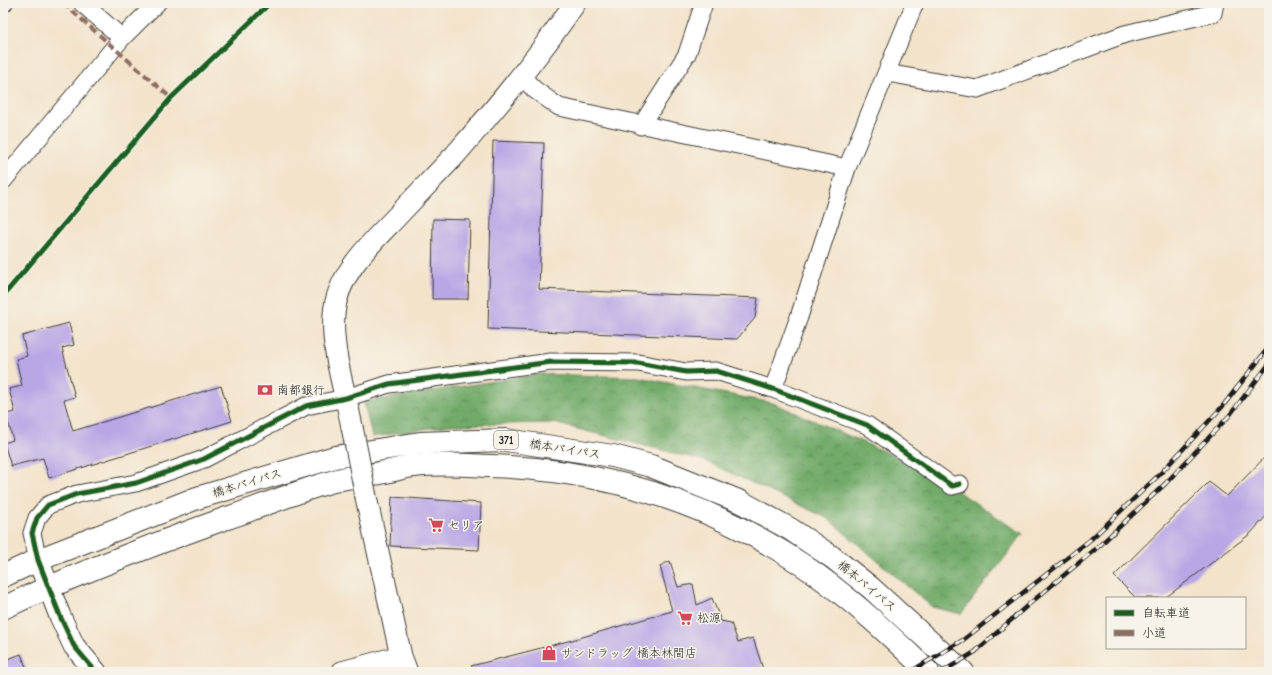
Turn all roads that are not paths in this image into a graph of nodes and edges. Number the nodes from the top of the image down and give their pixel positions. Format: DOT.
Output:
graph roads {
  1 [pos="82,3"];
  2 [pos="157,3"];
  3 [pos="574,3"];
  4 [pos="704,3"];
  5 [pos="914,3"];
  6 [pos="1215,3"];
  7 [pos="122,38"];
  8 [pos="887,73"];
  9 [pos="521,76"];
  10 [pos="641,126"];
  11 [pos="847,168"];
  12 [pos="3,181"];
  13 [pos="772,389"];
  14 [pos="346,398"];
  15 [pos="960,484"];
  16 [pos="38,560"];
  17 [pos="3,576"];
  18 [pos="49,587"];
  19 [pos="3,608"];
  20 [pos="404,664"];
  21 [pos="96,672"];
  22 [pos="342,672"];
  23 [pos="928,672"];
  24 [pos="963,672"];
  1 -- 7 [label="street"];
  2 -- 7 [label="street"];
  3 -- 9 [label="street"];
  4 -- 10 [label="street"];
  5 -- 8 [label="street"];
  6 -- 8 [label="street"];
  7 -- 12 [label="street"];
  8 -- 11 [label="street"];
  9 -- 10 [label="street"];
  9 -- 14 [label="street"];
  10 -- 11 [label="street"];
  11 -- 13 [label="street"];
  13 -- 14 [label="street"];
  13 -- 15 [label="street"];
  14 -- 16 [label="street"];
  14 -- 20 [label="street, bridge"];
  16 -- 17 [label="highway, 橋本バイパス / 371"];
  16 -- 18 [label="street"];
  16 -- 24 [label="highway, 橋本バイパス / 371"];
  18 -- 19 [label="highway, 橋本バイパス / 371"];
  18 -- 21 [label="street"];
  18 -- 23 [label="highway, 橋本バイパス / 371"];
  20 -- 22 [label="street"];
}
